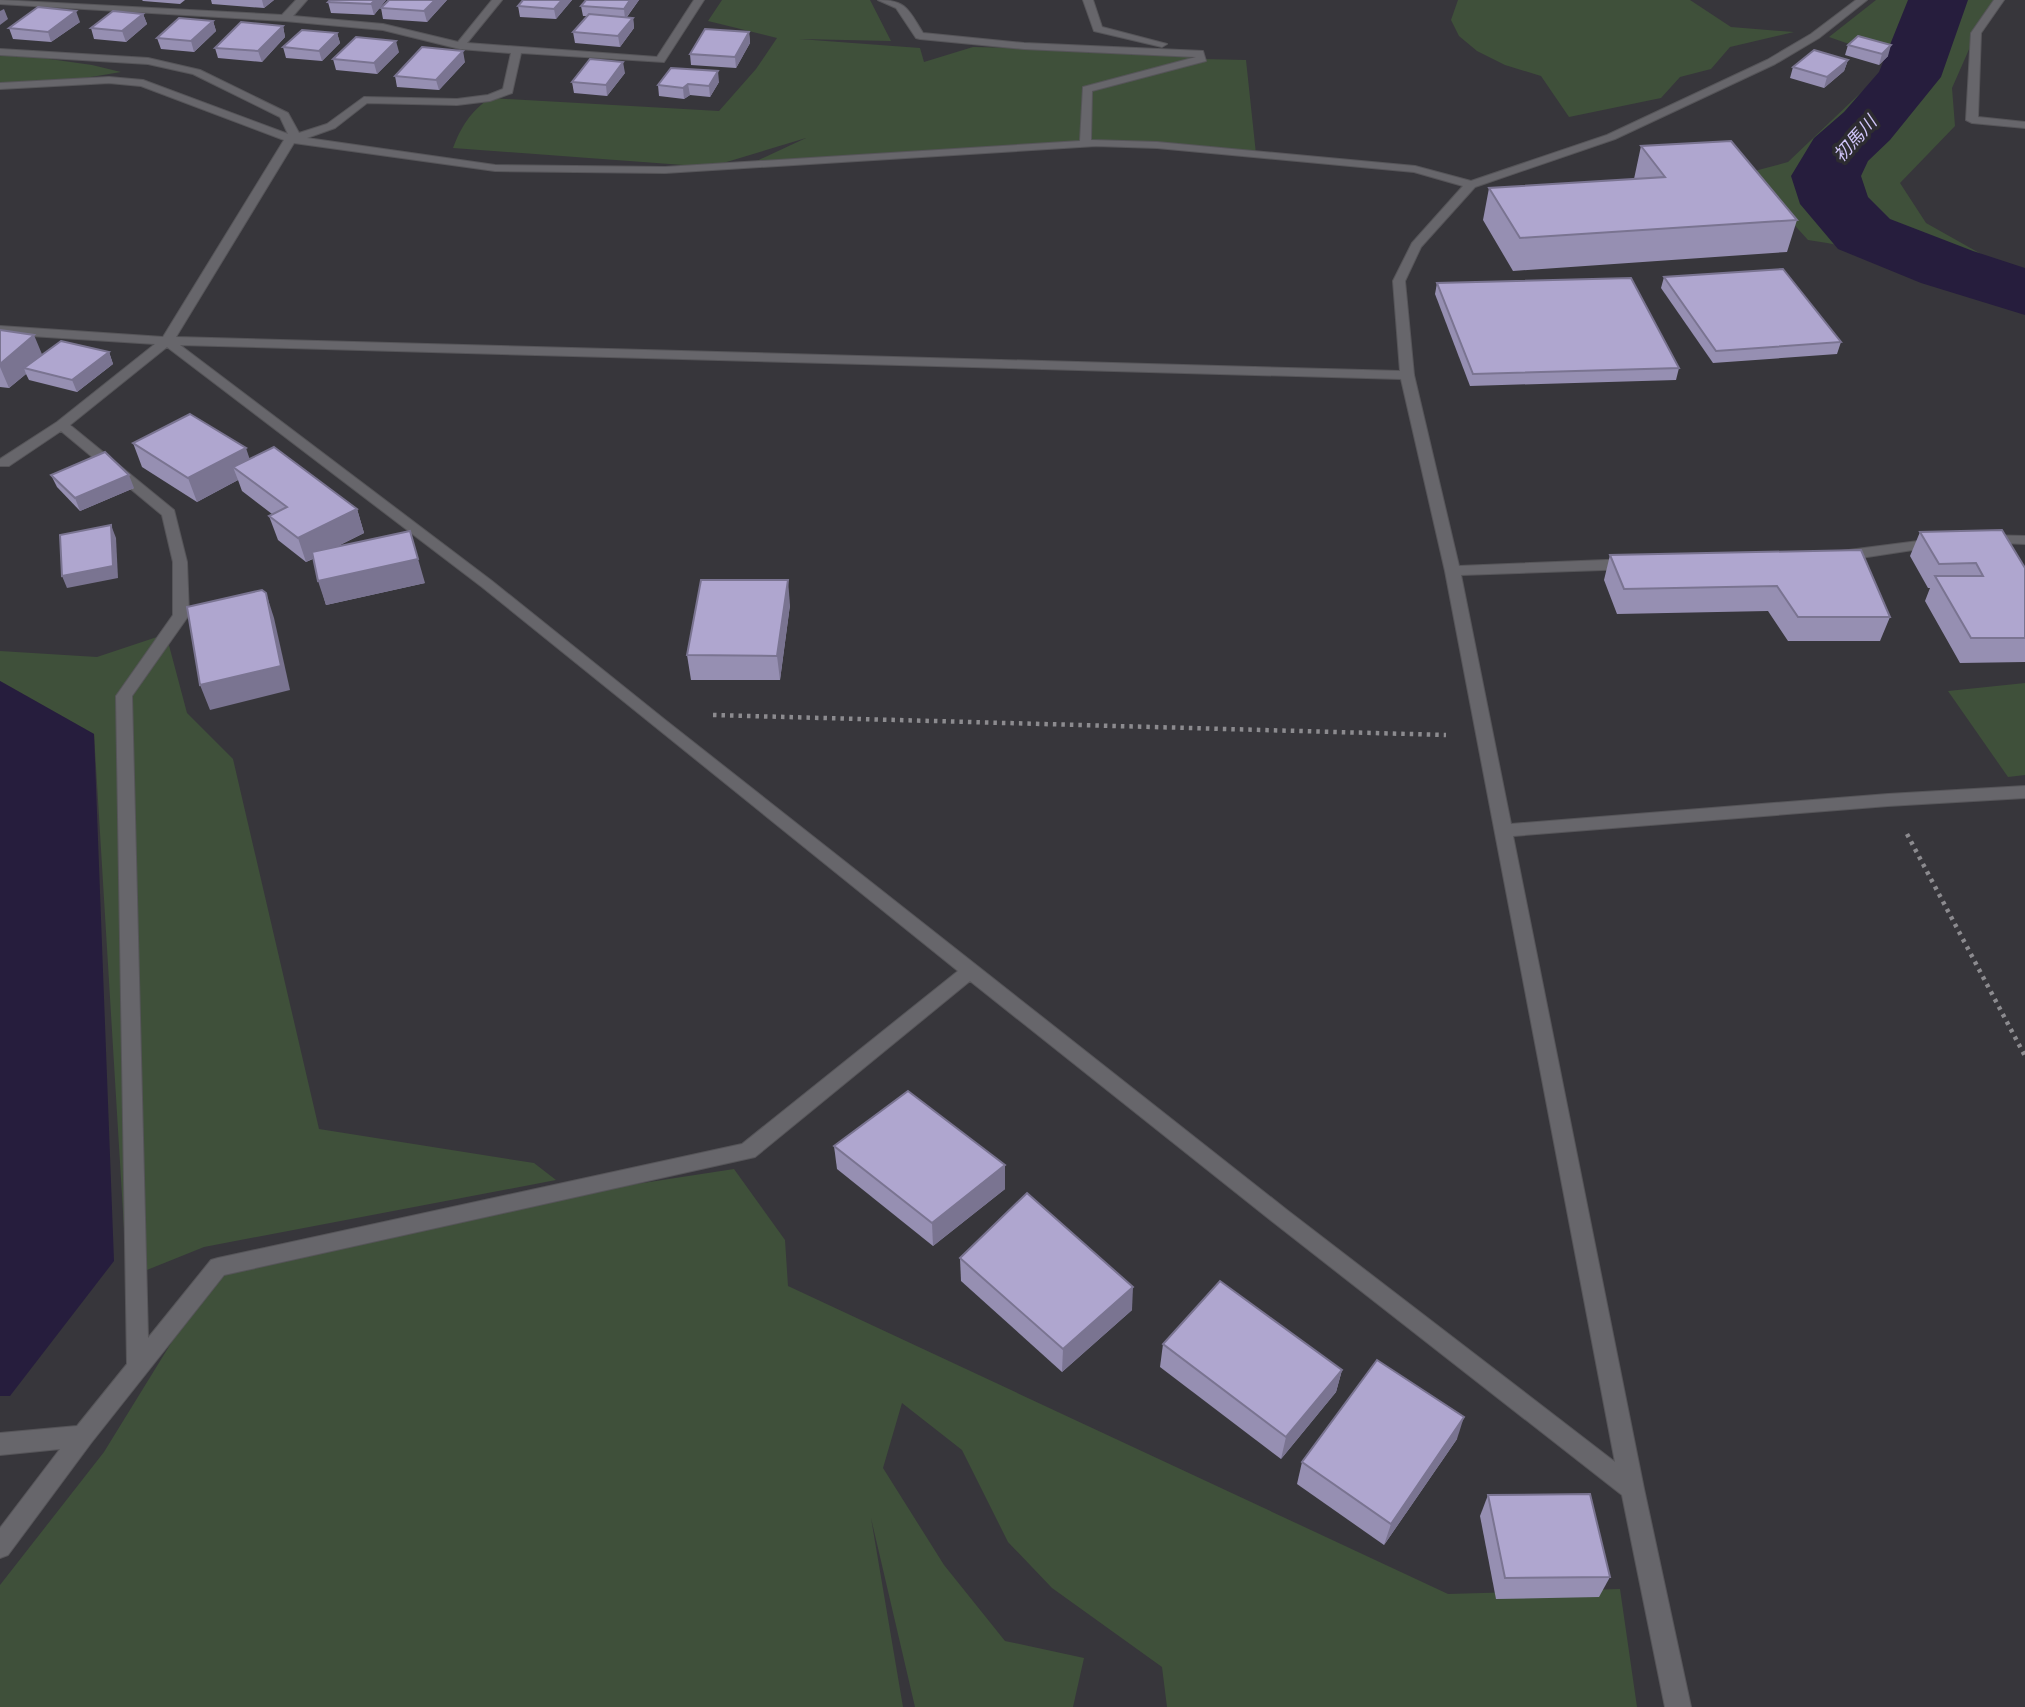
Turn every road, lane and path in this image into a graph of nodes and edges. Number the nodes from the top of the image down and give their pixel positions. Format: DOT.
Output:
graph roads {
  1 [pos="302,0"];
  2 [pos="497,0"];
  3 [pos="699,0"];
  4 [pos="883,0"];
  5 [pos="1088,0"];
  6 [pos="1862,0"];
  7 [pos="1999,0"];
  8 [pos="0,1"];
  9 [pos="96,4"];
  10 [pos="285,18"];
  11 [pos="460,47"];
  12 [pos="0,52"];
  13 [pos="516,52"];
  14 [pos="1199,53"];
  15 [pos="0,86"];
  16 [pos="2025,125"];
  17 [pos="291,139"];
  18 [pos="1085,144"];
  19 [pos="1472,185"];
  20 [pos="0,330"];
  21 [pos="167,341"];
  22 [pos="1407,375"];
  23 [pos="62,425"];
  24 [pos="4,463"];
  25 [pos="2025,540"];
  26 [pos="1822,557"];
  27 [pos="1644,564"];
  28 [pos="1453,570"];
  29 [pos="645,713"];
  30 [pos="1485,737"];
  31 [pos="2025,792"];
  32 [pos="1888,800"];
  33 [pos="1503,831"];
  34 [pos="970,971"];
  35 [pos="2025,1056"];
  36 [pos="138,1367"];
  37 [pos="83,1436"];
  38 [pos="0,1444"];
  39 [pos="1632,1489"];
  40 [pos="0,1547"];
  41 [pos="1678,1707"];
  1 -- 10 [label="street"];
  2 -- 11 [label="street"];
  3 -- 13 [label="street"];
  4 -- 14 [label="street"];
  5 -- 14 [label="street"];
  6 -- 19 [label="street"];
  7 -- 16 [label="street"];
  8 -- 9 [label="street"];
  9 -- 10 [label="street"];
  10 -- 11 [label="street"];
  11 -- 13 [label="street"];
  12 -- 17 [label="street"];
  13 -- 17 [label="street"];
  14 -- 18 [label="street"];
  15 -- 17 [label="street"];
  17 -- 18 [label="street"];
  17 -- 21 [label="street"];
  18 -- 19 [label="street"];
  19 -- 22 [label="street"];
  20 -- 21 [label="street"];
  21 -- 22 [label="street"];
  21 -- 23 [label="street"];
  21 -- 29 [label="street"];
  22 -- 28 [label="street"];
  23 -- 24 [label="street"];
  23 -- 36 [label="street"];
  25 -- 26 [label="street"];
  27 -- 28 [label="street"];
  28 -- 30 [label="street"];
  29 -- 30 [label="path"];
  29 -- 34 [label="street"];
  30 -- 33 [label="street"];
  31 -- 32 [label="street"];
  32 -- 33 [label="street"];
  32 -- 35 [label="path"];
  33 -- 39 [label="street"];
  34 -- 36 [label="street"];
  34 -- 39 [label="street"];
  36 -- 37 [label="street"];
  37 -- 38 [label="street"];
  37 -- 40 [label="street"];
  39 -- 41 [label="street"];
}
